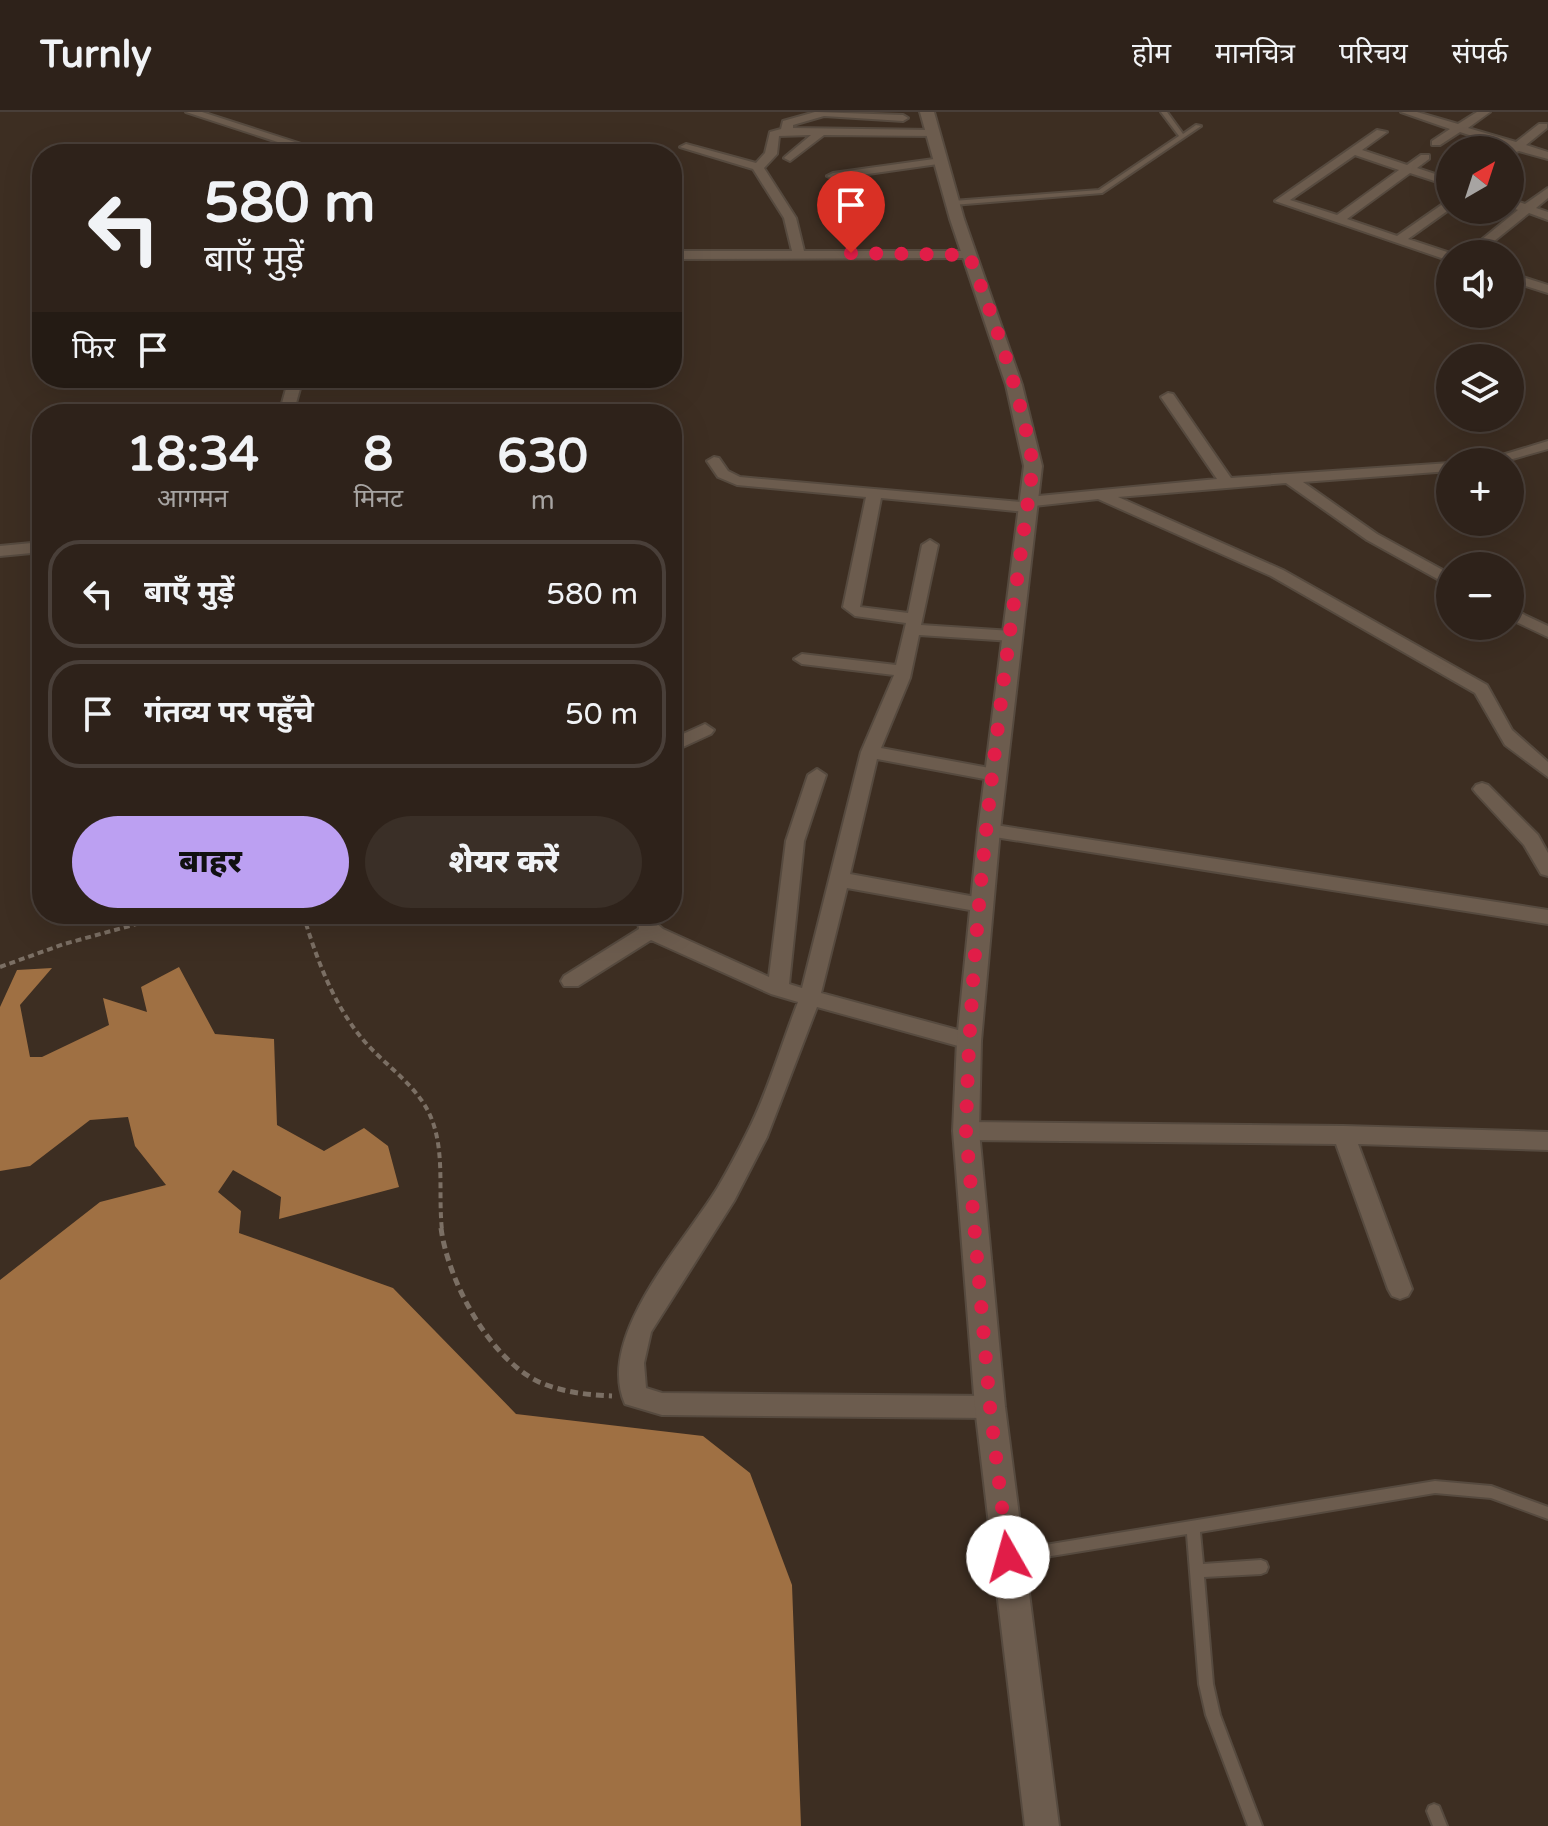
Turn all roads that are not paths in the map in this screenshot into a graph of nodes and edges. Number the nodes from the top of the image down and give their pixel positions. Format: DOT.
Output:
graph roads {
  1 [pos="191,112"];
  2 [pos="1164,112"];
  3 [pos="1405,112"];
  4 [pos="1485,112"];
  5 [pos="922,119"];
  6 [pos="1198,126"];
  7 [pos="1543,126"];
  8 [pos="1457,128"];
  9 [pos="787,131"];
  10 [pos="822,131"];
  11 [pos="906,133"];
  12 [pos="1446,136"];
  13 [pos="1479,136"];
  14 [pos="1182,137"];
  15 [pos="1524,141"];
  16 [pos="294,144"];
  17 [pos="686,147"];
  18 [pos="1353,151"];
  19 [pos="1524,151"];
  20 [pos="1548,156"];
  21 [pos="1425,157"];
  22 [pos="790,158"];
  23 [pos="941,161"];
  24 [pos="758,167"];
  25 [pos="1408,169"];
  26 [pos="833,176"];
  27 [pos="1436,178"];
  28 [pos="1548,192"];
  29 [pos="953,203"];
  30 [pos="1524,208"];
  31 [pos="1527,209"];
  32 [pos="1436,213"];
  33 [pos="1548,216"];
  34 [pos="1338,220"];
  35 [pos="1399,240"];
  36 [pos="1488,240"];
  37 [pos="1436,252"];
  38 [pos="682,255"];
  39 [pos="969,255"];
  40 [pos="798,256"];
  41 [pos="1524,279"];
  42 [pos="1548,289"];
  43 [pos="1168,397"];
  44 [pos="1548,445"];
  45 [pos="1524,452"];
  46 [pos="714,461"];
  47 [pos="1436,468"];
  48 [pos="1288,478"];
  49 [pos="1227,483"];
  50 [pos="874,494"];
  51 [pos="1100,495"];
  52 [pos="1028,505"];
  53 [pos="930,545"];
  54 [pos="32,548"];
  55 [pos="0,551"];
  56 [pos="1436,573"];
  57 [pos="1524,620"];
  58 [pos="914,624"];
  59 [pos="1548,632"];
  60 [pos="1012,636"];
  61 [pos="802,659"];
  62 [pos="903,671"];
  63 [pos="705,730"];
  64 [pos="682,741"];
  65 [pos="870,752"];
  66 [pos="1548,771"];
  67 [pos="817,775"];
  68 [pos="995,775"];
  69 [pos="1482,789"];
  70 [pos="989,830"];
  71 [pos="1548,869"];
  72 [pos="837,879"];
  73 [pos="981,905"];
  74 [pos="1548,917"];
  75 [pos="648,924"];
  76 [pos="651,924"];
  77 [pos="571,981"];
  78 [pos="778,989"];
  79 [pos="810,998"];
  80 [pos="969,1041"];
  81 [pos="966,1131"];
  82 [pos="1344,1135"];
  83 [pos="1548,1141"];
  84 [pos="1400,1289"];
  85 [pos="990,1407"];
  86 [pos="1548,1513"];
  87 [pos="1193,1526"];
  88 [pos="1008,1557"];
  89 [pos="1261,1567"];
  90 [pos="1197,1571"];
  91 [pos="1042,1826"];
  92 [pos="1255,1826"];
  1 -- 16 [label="street"];
  2 -- 14 [label="lane"];
  3 -- 8 [label="street"];
  3 -- 18 [label="street"];
  4 -- 8 [label="street"];
  5 -- 9 [label="street"];
  5 -- 11 [label="street"];
  5 -- 11 [label="street"];
  5 -- 23 [label="main road"];
  6 -- 14 [label="lane"];
  7 -- 15 [label="street"];
  8 -- 12 [label="street"];
  8 -- 13 [label="street"];
  9 -- 10 [label="street"];
  9 -- 24 [label="street"];
  10 -- 11 [label="street"];
  10 -- 22 [label="street"];
  14 -- 29 [label="lane"];
  17 -- 24 [label="street"];
  18 -- 25 [label="street"];
  18 -- 34 [label="street"];
  19 -- 20 [label="street"];
  21 -- 25 [label="street"];
  23 -- 26 [label="street"];
  23 -- 29 [label="main road"];
  24 -- 40 [label="street"];
  25 -- 27 [label="street"];
  25 -- 34 [label="street"];
  28 -- 31 [label="street"];
  29 -- 39 [label="main road"];
  30 -- 31 [label="street"];
  31 -- 33 [label="street"];
  31 -- 36 [label="street"];
  32 -- 35 [label="street"];
  34 -- 35 [label="street"];
  35 -- 37 [label="street"];
  38 -- 40 [label="street"];
  39 -- 40 [label="street"];
  39 -- 52 [label="main road"];
  41 -- 42 [label="street"];
  43 -- 49 [label="street"];
  44 -- 45 [label="street"];
  46 -- 50 [label="street"];
  47 -- 48 [label="street"];
  48 -- 49 [label="street"];
  48 -- 56 [label="street"];
  49 -- 51 [label="street"];
  50 -- 52 [label="street"];
  50 -- 58 [label="street"];
  51 -- 52 [label="street"];
  51 -- 66 [label="street"];
  52 -- 60 [label="main road"];
  53 -- 58 [label="street"];
  54 -- 55 [label="street"];
  57 -- 59 [label="street"];
  58 -- 60 [label="street"];
  58 -- 62 [label="street"];
  60 -- 68 [label="main road"];
  61 -- 62 [label="street"];
  62 -- 65 [label="street"];
  63 -- 64 [label="street"];
  65 -- 68 [label="street"];
  65 -- 72 [label="street"];
  67 -- 78 [label="street"];
  68 -- 70 [label="main road"];
  69 -- 71 [label="street"];
  70 -- 73 [label="main road"];
  70 -- 74 [label="street"];
  72 -- 73 [label="street"];
  72 -- 79 [label="street"];
  73 -- 80 [label="main road"];
  75 -- 77 [label="street"];
  76 -- 78 [label="street"];
  78 -- 79 [label="street"];
  79 -- 80 [label="street"];
  79 -- 85 [label="street"];
  80 -- 81 [label="main road"];
  81 -- 82 [label="street"];
  81 -- 85 [label="main road"];
  82 -- 83 [label="street"];
  82 -- 84 [label="street"];
  85 -- 88 [label="main road"];
  86 -- 87 [label="lane"];
  87 -- 88 [label="lane"];
  87 -- 90 [label="lane"];
  88 -- 91 [label="main road"];
  89 -- 90 [label="lane"];
  90 -- 92 [label="lane"];
}
